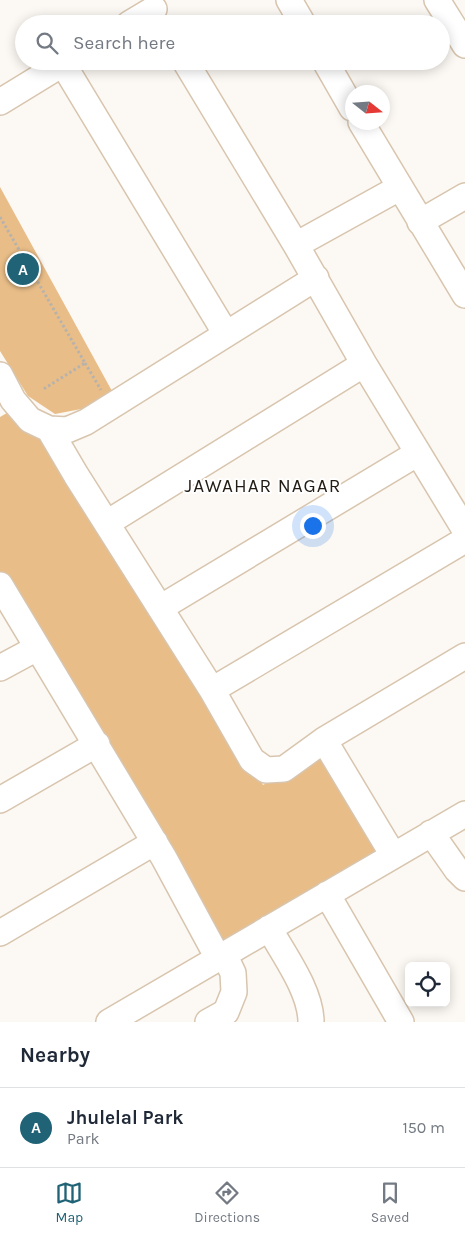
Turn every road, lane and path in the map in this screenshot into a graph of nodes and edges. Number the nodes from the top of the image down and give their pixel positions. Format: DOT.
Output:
graph roads {
  1 [pos="289,0"];
  2 [pos="437,0"];
  3 [pos="298,15"];
  4 [pos="446,15"];
  5 [pos="450,21"];
  6 [pos="465,45"];
  7 [pos="52,70"];
  8 [pos="70,70"];
  9 [pos="190,70"];
  10 [pos="330,70"];
  11 [pos="345,96"];
  12 [pos="0,102"];
  13 [pos="366,130"];
  14 [pos="399,188"];
  15 [pos="465,196"];
  16 [pos="0,217"];
  17 [pos="420,222"];
  18 [pos="296,245"];
  19 [pos="316,278"];
  20 [pos="465,295"];
  21 [pos="226,334"];
  22 [pos="85,362"];
  23 [pos="364,364"];
  24 [pos="0,376"];
  25 [pos="42,390"];
  26 [pos="7,404"];
  27 [pos="111,407"];
  28 [pos="48,429"];
  29 [pos="418,453"];
  30 [pos="107,522"];
  31 [pos="465,530"];
  32 [pos="465,540"];
  33 [pos="0,585"];
  34 [pos="160,608"];
  35 [pos="37,648"];
  36 [pos="465,656"];
  37 [pos="0,668"];
  38 [pos="212,690"];
  39 [pos="324,740"];
  40 [pos="96,744"];
  41 [pos="0,800"];
  42 [pos="465,814"];
  43 [pos="431,833"];
  44 [pos="155,842"];
  45 [pos="393,855"];
  46 [pos="465,878"];
  47 [pos="327,894"];
  48 [pos="269,928"];
  49 [pos="0,933"];
  50 [pos="221,956"];
  51 [pos="109,1022"];
  52 [pos="208,1022"];
  53 [pos="311,1022"];
  54 [pos="400,1022"];
  1 -- 3 [label="street"];
  2 -- 4 [label="street"];
  5 -- 6 [label="street"];
  7 -- 12 [label="street"];
  8 -- 21 [label="street"];
  9 -- 18 [label="street"];
  10 -- 11 [label="street"];
  13 -- 14 [label="street"];
  14 -- 17 [label="street"];
  14 -- 18 [label="street"];
  15 -- 17 [label="street"];
  16 -- 22 [label="path"];
  17 -- 20 [label="street"];
  18 -- 19 [label="street"];
  19 -- 21 [label="street"];
  19 -- 23 [label="street"];
  21 -- 27 [label="street"];
  22 -- 25 [label="path"];
  22 -- 27 [label="path"];
  23 -- 29 [label="street"];
  23 -- 30 [label="street"];
  24 -- 26 [label="street"];
  26 -- 28 [label="street"];
  27 -- 28 [label="street"];
  28 -- 30 [label="street"];
  29 -- 31 [label="street"];
  29 -- 34 [label="street"];
  30 -- 34 [label="street"];
  32 -- 38 [label="street"];
  33 -- 35 [label="street"];
  34 -- 38 [label="street"];
  35 -- 37 [label="street"];
  35 -- 40 [label="street"];
  36 -- 39 [label="street"];
  38 -- 39 [label="street"];
  39 -- 45 [label="street"];
  40 -- 41 [label="street"];
  40 -- 44 [label="street"];
  42 -- 43 [label="street"];
  43 -- 45 [label="street"];
  43 -- 46 [label="street"];
  44 -- 49 [label="street"];
  44 -- 50 [label="street"];
  45 -- 47 [label="street"];
  47 -- 48 [label="street"];
  47 -- 54 [label="street"];
  48 -- 50 [label="street"];
  48 -- 53 [label="street"];
  50 -- 51 [label="street"];
  50 -- 52 [label="street"];
}
